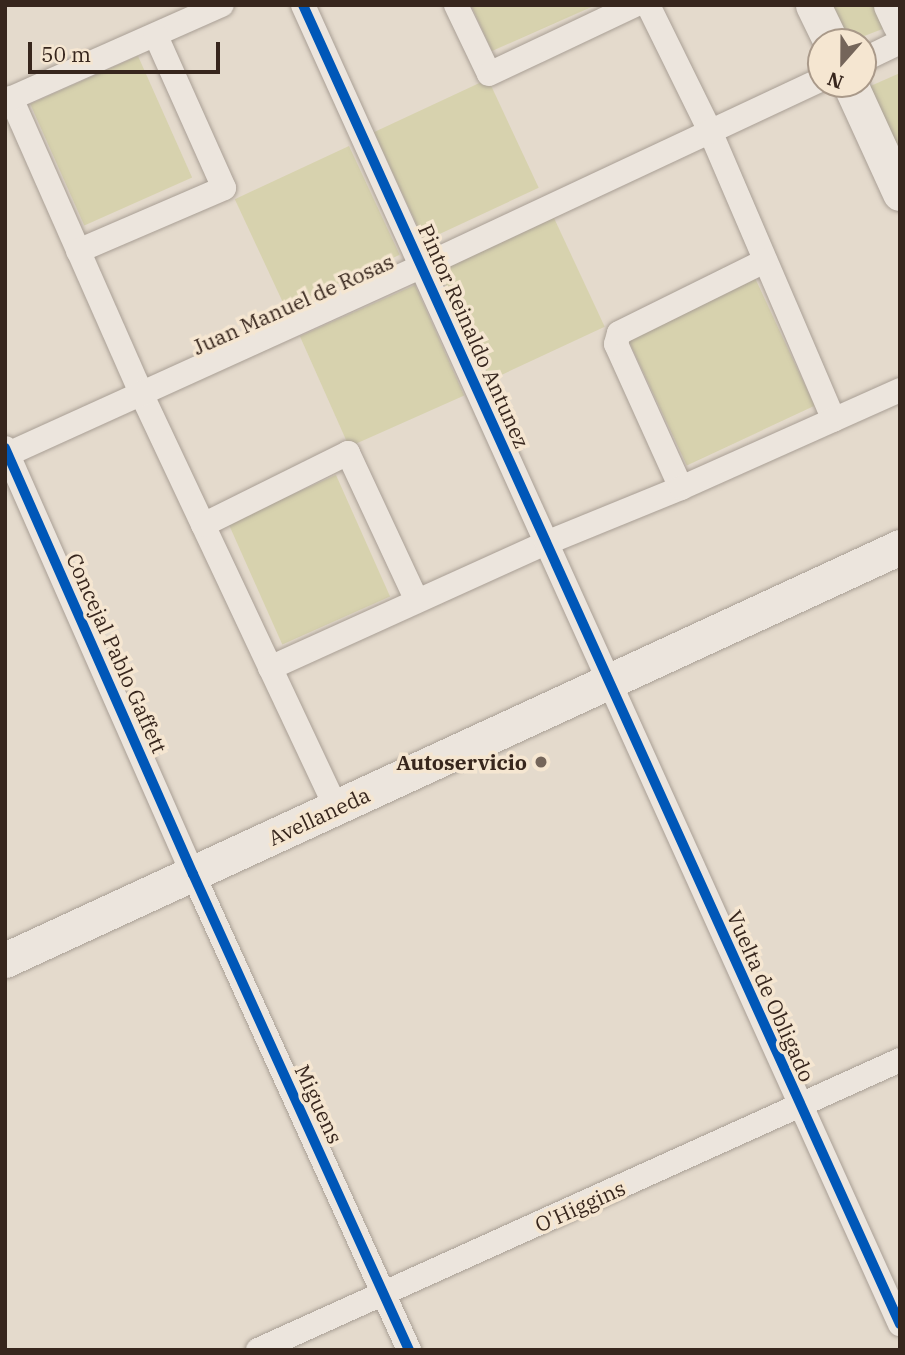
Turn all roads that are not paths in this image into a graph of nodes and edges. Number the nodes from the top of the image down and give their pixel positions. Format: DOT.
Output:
graph roads {
  1 [pos="222,5"];
  2 [pos="303,5"];
  3 [pos="456,5"];
  4 [pos="635,5"];
  5 [pos="648,5"];
  6 [pos="813,5"];
  7 [pos="891,5"];
  8 [pos="900,24"];
  9 [pos="824,28"];
  10 [pos="156,36"];
  11 [pos="900,43"];
  12 [pos="877,54"];
  13 [pos="807,86"];
  14 [pos="856,98"];
  15 [pos="8,99"];
  16 [pos="709,131"];
  17 [pos="900,193"];
  18 [pos="78,251"];
  19 [pos="765,261"];
  20 [pos="421,267"];
  21 [pos="900,390"];
  22 [pos="141,393"];
  23 [pos="834,420"];
  24 [pos="7,451"];
  25 [pos="681,488"];
  26 [pos="203,525"];
  27 [pos="546,543"];
  28 [pos="900,547"];
  29 [pos="416,601"];
  30 [pos="270,668"];
  31 [pos="609,683"];
  32 [pos="336,808"];
  33 [pos="193,874"];
  34 [pos="5,960"];
  35 [pos="900,1060"];
  36 [pos="799,1106"];
  37 [pos="385,1295"];
  38 [pos="900,1324"];
  39 [pos="258,1350"];
  40 [pos="409,1350"];
  1 -- 10 [label="street"];
  2 -- 20 [label="street, Pintor Reinaldo Antunez"];
  3 -- 4 [label="street"];
  5 -- 16 [label="street"];
  6 -- 9 [label="street"];
  7 -- 8 [label="street"];
  10 -- 15 [label="street"];
  10 -- 18 [label="street"];
  11 -- 12 [label="street"];
  13 -- 16 [label="street, Juan Manuel de Rosas"];
  14 -- 17 [label="street"];
  15 -- 18 [label="street"];
  16 -- 19 [label="street"];
  16 -- 20 [label="street, Juan Manuel de Rosas"];
  18 -- 22 [label="street"];
  19 -- 23 [label="street"];
  19 -- 25 [label="street"];
  20 -- 22 [label="street, Juan Manuel de Rosas"];
  20 -- 27 [label="street, Pintor Reinaldo Antunez"];
  21 -- 23 [label="street"];
  22 -- 24 [label="street, Juan Manuel de Rosas"];
  22 -- 26 [label="street"];
  23 -- 25 [label="street"];
  24 -- 33 [label="street, Concejal Pablo Gaffett"];
  25 -- 27 [label="street"];
  26 -- 29 [label="street"];
  26 -- 30 [label="street"];
  27 -- 29 [label="street"];
  27 -- 31 [label="street, Pintor Reinaldo Antunez"];
  28 -- 31 [label="street, Avellaneda"];
  29 -- 30 [label="street"];
  30 -- 32 [label="street"];
  31 -- 32 [label="street, Avellaneda"];
  31 -- 36 [label="street, Vuelta de Obligado"];
  32 -- 33 [label="street, Avellaneda"];
  33 -- 34 [label="street, Avellaneda"];
  33 -- 37 [label="street, Miguens"];
  35 -- 36 [label="street, O'Higgins"];
  36 -- 37 [label="street, O'Higgins"];
  36 -- 38 [label="street, Vuelta de Obligado"];
  37 -- 39 [label="street, O'Higgins"];
  37 -- 40 [label="street, Miguens"];
}
